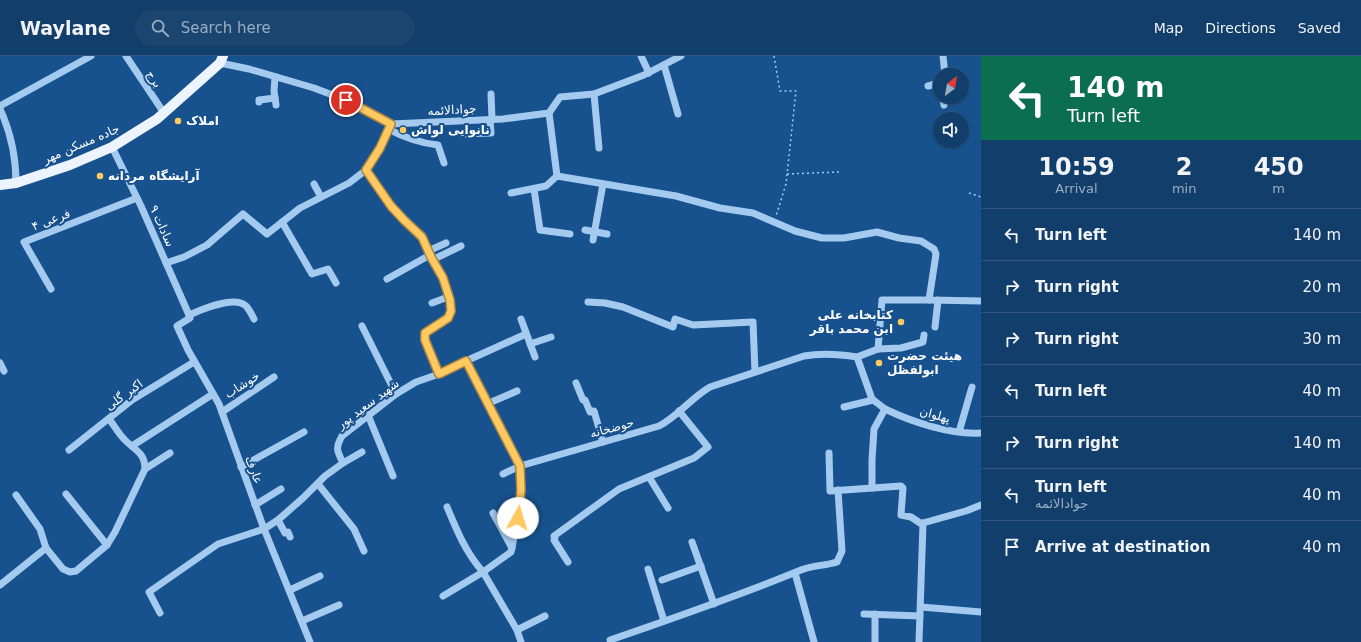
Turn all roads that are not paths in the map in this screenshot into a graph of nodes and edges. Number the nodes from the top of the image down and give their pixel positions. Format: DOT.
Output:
graph roads {
  1 [pos="91,56"];
  2 [pos="126,56"];
  3 [pos="641,56"];
  4 [pos="680,56"];
  5 [pos="943,56"];
  6 [pos="222,59"];
  7 [pos="664,65"];
  8 [pos="944,68"];
  9 [pos="649,73"];
  10 [pos="275,77"];
  11 [pos="933,85"];
  12 [pos="928,86"];
  13 [pos="491,94"];
  14 [pos="594,94"];
  15 [pos="259,102"];
  16 [pos="0,108"];
  17 [pos="549,113"];
  18 [pos="164,114"];
  19 [pos="678,114"];
  20 [pos="491,120"];
  21 [pos="390,127"];
  22 [pos="462,134"];
  23 [pos="112,147"];
  24 [pos="599,148"];
  25 [pos="444,163"];
  26 [pos="366,170"];
  27 [pos="557,176"];
  28 [pos="16,183"];
  29 [pos="314,184"];
  30 [pos="603,184"];
  31 [pos="0,185"];
  32 [pos="534,189"];
  33 [pos="511,193"];
  34 [pos="321,197"];
  35 [pos="137,198"];
  36 [pos="282,222"];
  37 [pos="586,230"];
  38 [pos="595,232"];
  39 [pos="570,234"];
  40 [pos="607,234"];
  41 [pos="593,240"];
  42 [pos="446,243"];
  43 [pos="462,246"];
  44 [pos="430,255"];
  45 [pos="166,263"];
  46 [pos="387,279"];
  47 [pos="336,284"];
  48 [pos="51,289"];
  49 [pos="448,297"];
  50 [pos="930,300"];
  51 [pos="938,300"];
  52 [pos="981,301"];
  53 [pos="588,302"];
  54 [pos="432,303"];
  55 [pos="188,315"];
  56 [pos="254,319"];
  57 [pos="521,319"];
  58 [pos="362,326"];
  59 [pos="935,327"];
  60 [pos="526,334"];
  61 [pos="924,335"];
  62 [pos="551,337"];
  63 [pos="530,344"];
  64 [pos="878,349"];
  65 [pos="535,357"];
  66 [pos="857,357"];
  67 [pos="466,361"];
  68 [pos="194,362"];
  69 [pos="0,363"];
  70 [pos="4,371"];
  71 [pos="755,372"];
  72 [pos="439,374"];
  73 [pos="274,377"];
  74 [pos="576,383"];
  75 [pos="972,387"];
  76 [pos="517,391"];
  77 [pos="213,394"];
  78 [pos="396,394"];
  79 [pos="873,400"];
  80 [pos="487,404"];
  81 [pos="844,407"];
  82 [pos="885,409"];
  83 [pos="679,411"];
  84 [pos="222,412"];
  85 [pos="368,415"];
  86 [pos="109,419"];
  87 [pos="304,432"];
  88 [pos="958,432"];
  89 [pos="981,433"];
  90 [pos="603,442"];
  91 [pos="132,446"];
  92 [pos="69,450"];
  93 [pos="362,452"];
  94 [pos="170,453"];
  95 [pos="829,453"];
  96 [pos="343,463"];
  97 [pos="520,466"];
  98 [pos="241,467"];
  99 [pos="144,469"];
  100 [pos="503,474"];
  101 [pos="393,476"];
  102 [pos="649,477"];
  103 [pos="318,484"];
  104 [pos="872,488"];
  105 [pos="281,489"];
  106 [pos="838,490"];
  107 [pos="16,494"];
  108 [pos="66,494"];
  109 [pos="255,505"];
  110 [pos="981,505"];
  111 [pos="447,507"];
  112 [pos="668,508"];
  113 [pos="493,513"];
  114 [pos="278,520"];
  115 [pos="923,523"];
  116 [pos="264,529"];
  117 [pos="290,537"];
  118 [pos="692,542"];
  119 [pos="107,545"];
  120 [pos="46,548"];
  121 [pos="512,548"];
  122 [pos="364,550"];
  123 [pos="568,562"];
  124 [pos="701,566"];
  125 [pos="648,569"];
  126 [pos="483,572"];
  127 [pos="795,573"];
  128 [pos="320,576"];
  129 [pos="662,580"];
  130 [pos="0,585"];
  131 [pos="290,590"];
  132 [pos="443,596"];
  133 [pos="714,604"];
  134 [pos="340,605"];
  135 [pos="921,608"];
  136 [pos="981,612"];
  137 [pos="160,613"];
  138 [pos="864,614"];
  139 [pos="875,614"];
  140 [pos="545,616"];
  141 [pos="920,616"];
  142 [pos="302,622"];
  143 [pos="664,622"];
  144 [pos="517,630"];
  145 [pos="610,640"];
  146 [pos="310,642"];
  147 [pos="521,642"];
  148 [pos="814,642"];
  149 [pos="875,642"];
  150 [pos="919,642"];
  1 -- 16 [label="street"];
  2 -- 18 [label="street, برج"];
  3 -- 9 [label="street"];
  4 -- 7 [label="street"];
  5 -- 8 [label="street"];
  6 -- 10 [label="street"];
  6 -- 18 [label="main road, جاده مسکن مهر"];
  7 -- 9 [label="street"];
  7 -- 19 [label="street"];
  9 -- 14 [label="street"];
  10 -- 15 [label="street"];
  10 -- 21 [label="street"];
  11 -- 12 [label="street"];
  13 -- 20 [label="street"];
  14 -- 17 [label="street"];
  14 -- 24 [label="street"];
  16 -- 28 [label="street"];
  17 -- 20 [label="street, جوادالائمه"];
  17 -- 27 [label="street"];
  18 -- 23 [label="main road, جاده مسکن مهر"];
  20 -- 21 [label="street, جوادالائمه"];
  20 -- 22 [label="street"];
  21 -- 25 [label="street"];
  21 -- 26 [label="street"];
  23 -- 28 [label="main road, جاده مسکن مهر"];
  23 -- 35 [label="street, سادات ۹"];
  26 -- 34 [label="street"];
  26 -- 44 [label="street"];
  27 -- 30 [label="street"];
  27 -- 32 [label="street"];
  28 -- 31 [label="main road, جاده مسکن مهر"];
  29 -- 34 [label="street"];
  30 -- 38 [label="street"];
  30 -- 50 [label="street"];
  32 -- 33 [label="street"];
  32 -- 39 [label="street"];
  34 -- 36 [label="street"];
  35 -- 45 [label="street, سادات ۹"];
  35 -- 48 [label="street, فرعی ۴"];
  36 -- 45 [label="street"];
  36 -- 47 [label="street"];
  37 -- 38 [label="street"];
  38 -- 40 [label="street"];
  38 -- 41 [label="street"];
  42 -- 44 [label="street"];
  43 -- 44 [label="street"];
  44 -- 46 [label="street"];
  44 -- 49 [label="street"];
  45 -- 55 [label="street, سادات ۹"];
  49 -- 54 [label="street"];
  49 -- 72 [label="street"];
  50 -- 51 [label="street"];
  50 -- 64 [label="street"];
  51 -- 52 [label="street"];
  51 -- 59 [label="street"];
  53 -- 71 [label="street"];
  55 -- 56 [label="street"];
  55 -- 68 [label="street, عارف"];
  57 -- 60 [label="street"];
  58 -- 78 [label="street"];
  60 -- 63 [label="street"];
  60 -- 67 [label="street, شهید سعید پور"];
  61 -- 64 [label="street"];
  62 -- 63 [label="street"];
  63 -- 65 [label="street"];
  64 -- 66 [label="street"];
  66 -- 71 [label="street, حوضخانه"];
  66 -- 79 [label="street"];
  67 -- 72 [label="street, شهید سعید پور"];
  67 -- 80 [label="street"];
  68 -- 77 [label="street, عارف"];
  68 -- 86 [label="street, اکبر گلی"];
  69 -- 70 [label="street"];
  71 -- 83 [label="street, حوضخانه"];
  72 -- 78 [label="street, شهید سعید پور"];
  73 -- 84 [label="street, خوشاب"];
  74 -- 90 [label="street"];
  75 -- 88 [label="street"];
  76 -- 80 [label="street"];
  77 -- 84 [label="street, عارف"];
  77 -- 91 [label="street"];
  78 -- 85 [label="street, شهید سعید پور"];
  79 -- 81 [label="street"];
  79 -- 82 [label="street, پهلوان"];
  80 -- 97 [label="street"];
  82 -- 88 [label="street, پهلوان"];
  82 -- 104 [label="street"];
  83 -- 90 [label="street, حوضخانه"];
  83 -- 102 [label="street"];
  84 -- 98 [label="street, عارف"];
  85 -- 96 [label="street, شهید سعید پور"];
  85 -- 101 [label="street"];
  86 -- 91 [label="street"];
  86 -- 92 [label="street, اکبر گلی"];
  87 -- 98 [label="street"];
  88 -- 89 [label="street, پهلوان"];
  90 -- 97 [label="street, حوضخانه"];
  91 -- 99 [label="street"];
  93 -- 96 [label="street"];
  94 -- 99 [label="street"];
  95 -- 106 [label="street"];
  96 -- 103 [label="street"];
  97 -- 100 [label="street, حوضخانه"];
  97 -- 121 [label="street"];
  98 -- 109 [label="street, عارف"];
  99 -- 119 [label="street"];
  102 -- 112 [label="street"];
  102 -- 123 [label="street"];
  103 -- 114 [label="street"];
  103 -- 122 [label="street"];
  104 -- 106 [label="street"];
  104 -- 115 [label="street"];
  105 -- 109 [label="street"];
  106 -- 127 [label="street"];
  107 -- 120 [label="street"];
  108 -- 119 [label="street"];
  109 -- 116 [label="street, عارف"];
  110 -- 115 [label="street"];
  111 -- 126 [label="street"];
  113 -- 121 [label="street"];
  114 -- 116 [label="street"];
  114 -- 117 [label="street"];
  115 -- 135 [label="street"];
  116 -- 131 [label="street, عارف"];
  116 -- 137 [label="street"];
  118 -- 124 [label="street"];
  119 -- 120 [label="street"];
  120 -- 130 [label="street"];
  121 -- 126 [label="street"];
  124 -- 129 [label="street"];
  124 -- 133 [label="street"];
  125 -- 143 [label="street"];
  126 -- 132 [label="street"];
  126 -- 144 [label="street"];
  127 -- 133 [label="street"];
  127 -- 148 [label="street"];
  128 -- 131 [label="street"];
  131 -- 142 [label="street, عارف"];
  133 -- 143 [label="street"];
  134 -- 142 [label="street"];
  135 -- 136 [label="street"];
  135 -- 141 [label="street"];
  138 -- 139 [label="street"];
  139 -- 141 [label="street"];
  139 -- 149 [label="street"];
  140 -- 144 [label="street"];
  141 -- 150 [label="street"];
  142 -- 146 [label="street, عارف"];
  143 -- 145 [label="street"];
  144 -- 147 [label="street"];
}
